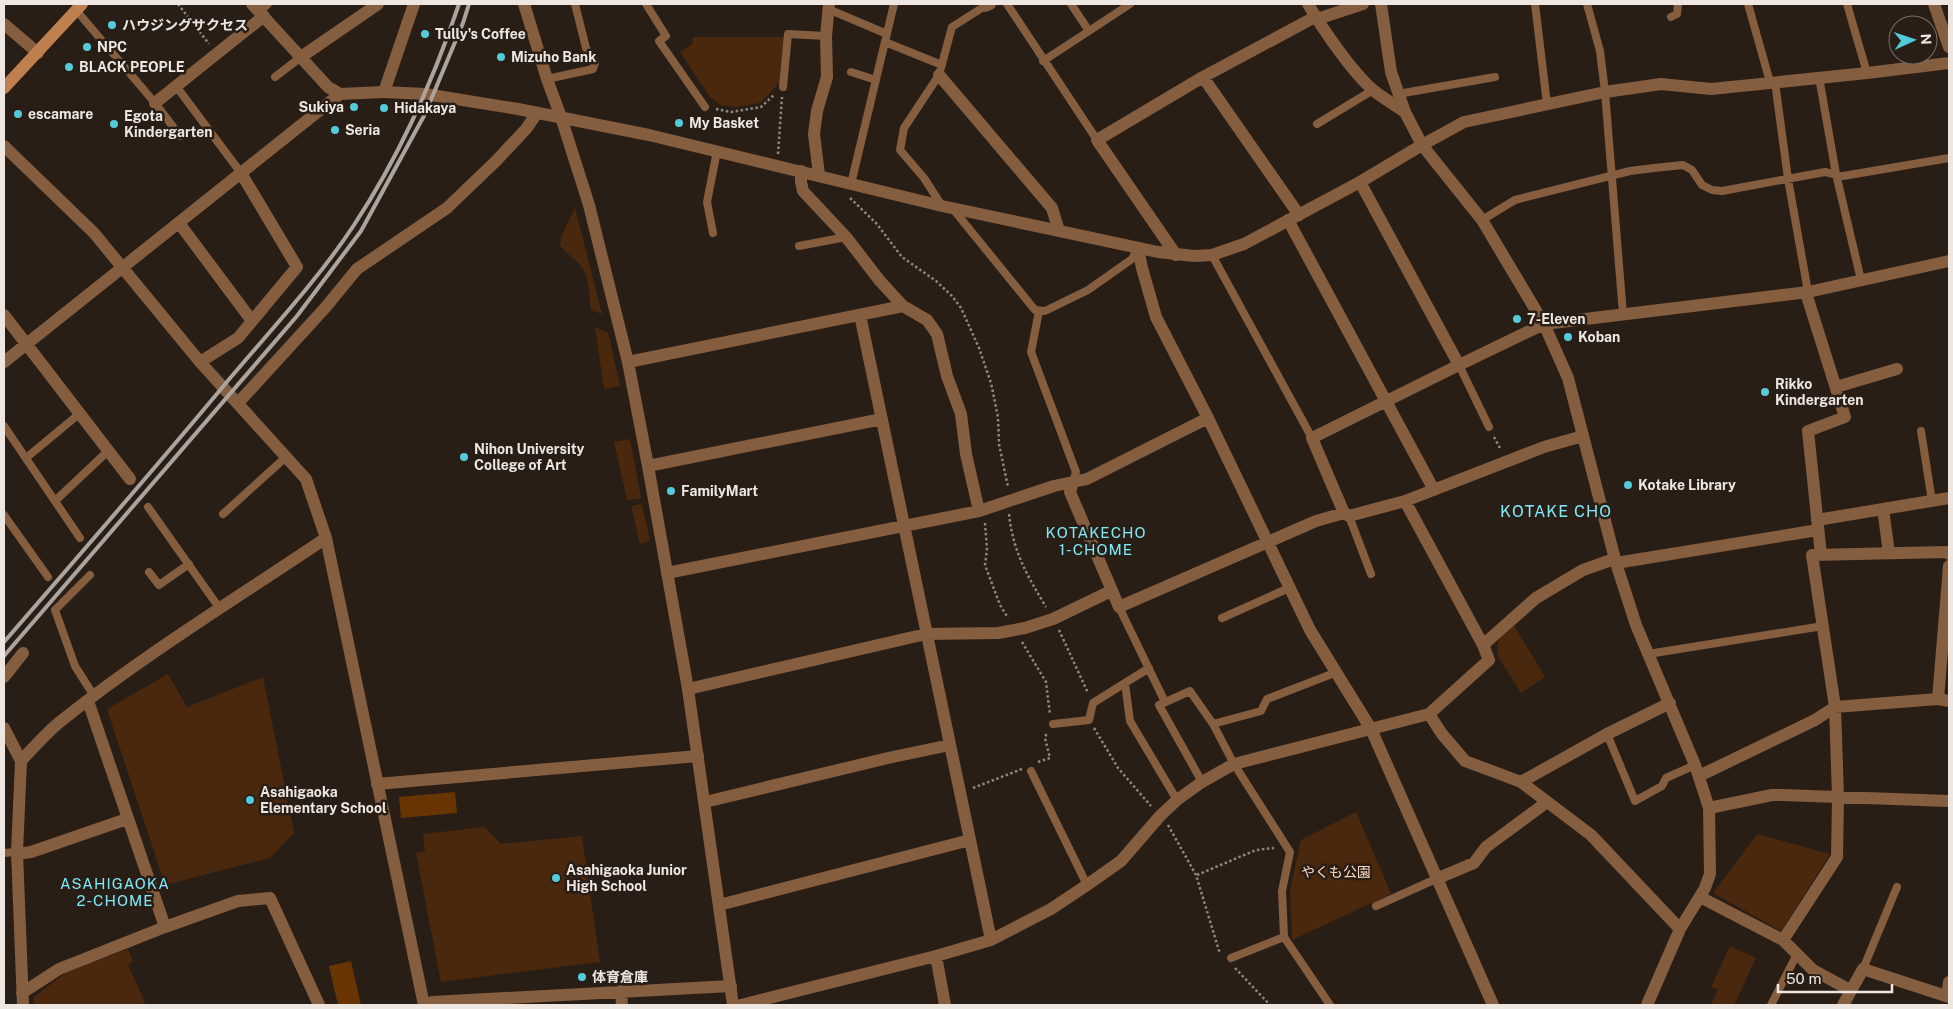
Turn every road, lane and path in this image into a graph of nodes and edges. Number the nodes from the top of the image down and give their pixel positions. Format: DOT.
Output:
graph roads {
  1 [pos="178,4"];
  2 [pos="378,4"];
  3 [pos="414,4"];
  4 [pos="524,4"];
  5 [pos="575,4"];
  6 [pos="646,4"];
  7 [pos="894,4"];
  8 [pos="1007,4"];
  9 [pos="1071,4"];
  10 [pos="1130,4"];
  11 [pos="1308,4"];
  12 [pos="1363,4"];
  13 [pos="1382,4"];
  14 [pos="1535,4"];
  15 [pos="1587,4"];
  16 [pos="1678,4"];
  17 [pos="1748,4"];
  18 [pos="1847,4"];
  19 [pos="1934,4"];
  20 [pos="986,5"];
  21 [pos="828,6"];
  22 [pos="79,7"];
  23 [pos="261,9"];
  24 [pos="1671,16"];
  25 [pos="1316,18"];
  26 [pos="4,24"];
  27 [pos="1089,31"];
  28 [pos="826,36"];
  29 [pos="886,38"];
  30 [pos="1949,47"];
  31 [pos="38,52"];
  32 [pos="216,54"];
  33 [pos="301,57"];
  34 [pos="1043,61"];
  35 [pos="1949,63"];
  36 [pos="940,70"];
  37 [pos="851,72"];
  38 [pos="1868,73"];
  39 [pos="275,77"];
  40 [pos="1203,77"];
  41 [pos="1496,77"];
  42 [pos="1819,77"];
  43 [pos="547,79"];
  44 [pos="876,80"];
  45 [pos="1772,82"];
  46 [pos="176,86"];
  47 [pos="783,87"];
  48 [pos="4,88"];
  49 [pos="1373,90"];
  50 [pos="384,92"];
  51 [pos="1605,92"];
  52 [pos="340,94"];
  53 [pos="1398,94"];
  54 [pos="155,103"];
  55 [pos="1547,104"];
  56 [pos="705,107"];
  57 [pos="1405,112"];
  58 [pos="537,113"];
  59 [pos="561,117"];
  60 [pos="1317,124"];
  61 [pos="180,136"];
  62 [pos="1097,140"];
  63 [pos="1422,145"];
  64 [pos="4,146"];
  65 [pos="717,151"];
  66 [pos="1949,158"];
  67 [pos="777,165"];
  68 [pos="801,171"];
  69 [pos="241,173"];
  70 [pos="1836,174"];
  71 [pos="819,175"];
  72 [pos="1612,177"];
  73 [pos="1788,179"];
  74 [pos="1360,182"];
  75 [pos="852,184"];
  76 [pos="947,207"];
  77 [pos="1294,217"];
  78 [pos="1482,220"];
  79 [pos="179,223"];
  80 [pos="1059,230"];
  81 [pos="713,233"];
  82 [pos="846,237"];
  83 [pos="799,246"];
  84 [pos="1138,248"];
  85 [pos="1176,255"];
  86 [pos="1212,255"];
  87 [pos="1949,261"];
  88 [pos="124,267"];
  89 [pos="1861,280"];
  90 [pos="1807,292"];
  91 [pos="903,306"];
  92 [pos="1039,310"];
  93 [pos="1623,314"];
  94 [pos="860,315"];
  95 [pos="4,316"];
  96 [pos="252,321"];
  97 [pos="1544,324"];
  98 [pos="26,344"];
  99 [pos="4,362"];
  100 [pos="200,362"];
  101 [pos="628,362"];
  102 [pos="1459,365"];
  103 [pos="1897,369"];
  104 [pos="1836,388"];
  105 [pos="1386,400"];
  106 [pos="238,403"];
  107 [pos="79,414"];
  108 [pos="1208,418"];
  109 [pos="882,419"];
  110 [pos="4,426"];
  111 [pos="1489,427"];
  112 [pos="1921,430"];
  113 [pos="1583,436"];
  114 [pos="1312,438"];
  115 [pos="108,451"];
  116 [pos="286,457"];
  117 [pos="26,458"];
  118 [pos="1506,462"];
  119 [pos="648,466"];
  120 [pos="130,479"];
  121 [pos="1073,482"];
  122 [pos="1434,490"];
  123 [pos="1949,498"];
  124 [pos="55,501"];
  125 [pos="1405,501"];
  126 [pos="1932,501"];
  127 [pos="1008,502"];
  128 [pos="148,507"];
  129 [pos="1883,509"];
  130 [pos="981,510"];
  131 [pos="4,514"];
  132 [pos="223,514"];
  133 [pos="1347,515"];
  134 [pos="1817,525"];
  135 [pos="903,526"];
  136 [pos="80,538"];
  137 [pos="326,538"];
  138 [pos="1267,541"];
  139 [pos="1889,553"];
  140 [pos="1949,554"];
  141 [pos="1821,555"];
  142 [pos="1615,561"];
  143 [pos="189,564"];
  144 [pos="1949,566"];
  145 [pos="149,572"];
  146 [pos="667,572"];
  147 [pos="1371,574"];
  148 [pos="90,575"];
  149 [pos="48,577"];
  150 [pos="1289,588"];
  151 [pos="1112,591"];
  152 [pos="1119,607"];
  153 [pos="220,609"];
  154 [pos="1222,618"];
  155 [pos="1053,619"];
  156 [pos="1823,626"];
  157 [pos="1015,630"];
  158 [pos="926,634"];
  159 [pos="1484,646"];
  160 [pos="23,653"];
  161 [pos="1648,654"];
  162 [pos="1149,668"];
  163 [pos="1337,672"];
  164 [pos="4,677"];
  165 [pos="1125,683"];
  166 [pos="688,689"];
  167 [pos="91,699"];
  168 [pos="1944,700"];
  169 [pos="1165,702"];
  170 [pos="1094,703"];
  171 [pos="1670,703"];
  172 [pos="1834,707"];
  173 [pos="1429,714"];
  174 [pos="1089,720"];
  175 [pos="1051,723"];
  176 [pos="1213,724"];
  177 [pos="4,728"];
  178 [pos="1371,729"];
  179 [pos="1607,734"];
  180 [pos="950,745"];
  181 [pos="698,756"];
  182 [pos="21,761"];
  183 [pos="1036,764"];
  184 [pos="1234,764"];
  185 [pos="1030,769"];
  186 [pos="1697,770"];
  187 [pos="1202,782"];
  188 [pos="1521,782"];
  189 [pos="377,784"];
  190 [pos="960,793"];
  191 [pos="1838,797"];
  192 [pos="1177,800"];
  193 [pos="1949,801"];
  194 [pos="705,802"];
  195 [pos="1547,802"];
  196 [pos="1709,808"];
  197 [pos="1160,816"];
  198 [pos="128,819"];
  199 [pos="970,840"];
  200 [pos="1284,842"];
  201 [pos="4,852"];
  202 [pos="17,853"];
  203 [pos="1196,875"];
  204 [pos="1436,879"];
  205 [pos="1087,885"];
  206 [pos="1897,887"];
  207 [pos="1700,897"];
  208 [pos="719,906"];
  209 [pos="1376,906"];
  210 [pos="165,927"];
  211 [pos="1680,929"];
  212 [pos="1284,938"];
  213 [pos="991,940"];
  214 [pos="1783,940"];
  215 [pos="1797,954"];
  216 [pos="936,956"];
  217 [pos="1227,958"];
  218 [pos="1234,967"];
  219 [pos="1863,969"];
  220 [pos="1949,982"];
  221 [pos="730,986"];
  222 [pos="1850,990"];
  223 [pos="621,991"];
  224 [pos="1948,997"];
  225 [pos="23,999"];
  226 [pos="516,1001"];
  227 [pos="319,1005"];
  228 [pos="424,1005"];
  229 [pos="622,1005"];
  230 [pos="733,1005"];
  231 [pos="740,1005"];
  232 [pos="945,1005"];
  233 [pos="1270,1005"];
  234 [pos="1330,1005"];
  235 [pos="1493,1005"];
  236 [pos="1647,1005"];
  237 [pos="1771,1005"];
  238 [pos="1843,1005"];
  1 -- 32 [label="path"];
  2 -- 33 [label="street"];
  3 -- 50 [label="street"];
  4 -- 43 [label="street"];
  5 -- 43 [label="lane"];
  6 -- 56 [label="lane"];
  7 -- 29 [label="lane"];
  8 -- 34 [label="lane"];
  9 -- 27 [label="lane"];
  10 -- 27 [label="lane"];
  11 -- 25 [label="street"];
  12 -- 25 [label="street"];
  13 -- 53 [label="street"];
  14 -- 55 [label="lane"];
  15 -- 51 [label="lane"];
  16 -- 24 [label="lane"];
  17 -- 45 [label="lane"];
  18 -- 38 [label="lane"];
  19 -- 30 [label="street"];
  20 -- 36 [label="lane"];
  21 -- 28 [label="street"];
  21 -- 29 [label="lane"];
  22 -- 31 [label="main road"];
  22 -- 54 [label="lane"];
  23 -- 32 [label="street"];
  23 -- 33 [label="street"];
  25 -- 40 [label="street"];
  25 -- 49 [label="street"];
  26 -- 31 [label="street"];
  27 -- 34 [label="lane"];
  28 -- 47 [label="lane"];
  28 -- 71 [label="street"];
  29 -- 36 [label="lane"];
  29 -- 44 [label="lane"];
  31 -- 48 [label="main road"];
  32 -- 46 [label="street"];
  33 -- 39 [label="lane"];
  33 -- 52 [label="street"];
  34 -- 62 [label="lane"];
  35 -- 38 [label="street"];
  36 -- 76 [label="lane"];
  36 -- 80 [label="street"];
  37 -- 44 [label="lane"];
  38 -- 42 [label="street"];
  40 -- 62 [label="street"];
  40 -- 77 [label="street"];
  41 -- 53 [label="lane"];
  42 -- 45 [label="street"];
  42 -- 70 [label="lane"];
  43 -- 59 [label="street"];
  44 -- 75 [label="lane"];
  45 -- 51 [label="street"];
  45 -- 73 [label="lane"];
  46 -- 54 [label="street"];
  46 -- 69 [label="lane"];
  47 -- 56 [label="path"];
  47 -- 67 [label="path"];
  49 -- 57 [label="street"];
  49 -- 60 [label="lane"];
  50 -- 52 [label="street"];
  50 -- 58 [label="street"];
  51 -- 55 [label="street"];
  51 -- 72 [label="lane"];
  52 -- 69 [label="street"];
  53 -- 57 [label="street"];
  54 -- 61 [label="lane"];
  55 -- 63 [label="street"];
  57 -- 63 [label="street"];
  58 -- 59 [label="street"];
  58 -- 106 [label="street"];
  59 -- 65 [label="street"];
  59 -- 101 [label="street"];
  62 -- 85 [label="street"];
  63 -- 74 [label="street"];
  63 -- 78 [label="street"];
  64 -- 88 [label="street"];
  65 -- 67 [label="street"];
  65 -- 81 [label="lane"];
  66 -- 70 [label="lane"];
  67 -- 68 [label="street"];
  68 -- 71 [label="street"];
  68 -- 82 [label="street"];
  69 -- 79 [label="street"];
  69 -- 96 [label="street"];
  70 -- 73 [label="lane"];
  70 -- 89 [label="lane"];
  71 -- 75 [label="street"];
  72 -- 73 [label="lane"];
  72 -- 78 [label="lane"];
  72 -- 93 [label="lane"];
  73 -- 90 [label="lane"];
  74 -- 77 [label="street"];
  74 -- 102 [label="street"];
  75 -- 76 [label="street"];
  76 -- 80 [label="street"];
  76 -- 92 [label="lane"];
  77 -- 86 [label="street"];
  77 -- 105 [label="street"];
  78 -- 97 [label="street"];
  79 -- 88 [label="street"];
  79 -- 96 [label="street"];
  80 -- 84 [label="street"];
  82 -- 83 [label="lane"];
  82 -- 91 [label="street"];
  84 -- 85 [label="street"];
  84 -- 92 [label="lane"];
  84 -- 108 [label="street"];
  85 -- 86 [label="street"];
  86 -- 114 [label="lane"];
  87 -- 89 [label="street"];
  88 -- 98 [label="street"];
  88 -- 100 [label="street"];
  89 -- 90 [label="street"];
  90 -- 93 [label="street"];
  90 -- 104 [label="street"];
  91 -- 94 [label="street"];
  91 -- 130 [label="street"];
  92 -- 121 [label="lane"];
  93 -- 97 [label="street"];
  94 -- 101 [label="street"];
  94 -- 109 [label="street"];
  95 -- 98 [label="street"];
  96 -- 100 [label="street"];
  97 -- 102 [label="street"];
  97 -- 113 [label="street"];
  98 -- 99 [label="street"];
  98 -- 107 [label="street"];
  100 -- 106 [label="street"];
  101 -- 119 [label="street"];
  102 -- 105 [label="street"];
  102 -- 111 [label="lane"];
  103 -- 104 [label="street"];
  104 -- 134 [label="street"];
  105 -- 114 [label="street"];
  105 -- 122 [label="street"];
  106 -- 116 [label="street"];
  107 -- 115 [label="street"];
  107 -- 117 [label="lane"];
  108 -- 121 [label="street"];
  108 -- 138 [label="street"];
  109 -- 119 [label="street"];
  109 -- 135 [label="street"];
  110 -- 117 [label="lane"];
  111 -- 118 [label="path"];
  112 -- 126 [label="lane"];
  113 -- 118 [label="street"];
  113 -- 142 [label="street"];
  114 -- 133 [label="street"];
  115 -- 120 [label="street"];
  115 -- 124 [label="lane"];
  116 -- 132 [label="lane"];
  116 -- 137 [label="street"];
  117 -- 124 [label="lane"];
  118 -- 122 [label="street"];
  119 -- 146 [label="street"];
  121 -- 127 [label="street"];
  121 -- 151 [label="street"];
  122 -- 125 [label="street"];
  123 -- 126 [label="street"];
  124 -- 136 [label="lane"];
  125 -- 133 [label="street"];
  125 -- 159 [label="street"];
  126 -- 129 [label="street"];
  127 -- 130 [label="street"];
  127 -- 155 [label="path"];
  128 -- 143 [label="lane"];
  129 -- 134 [label="street"];
  129 -- 139 [label="street"];
  130 -- 135 [label="street"];
  130 -- 157 [label="path"];
  131 -- 149 [label="lane"];
  133 -- 138 [label="street"];
  133 -- 147 [label="lane"];
  134 -- 141 [label="street"];
  134 -- 142 [label="street"];
  135 -- 146 [label="street"];
  135 -- 158 [label="street"];
  137 -- 153 [label="street"];
  137 -- 189 [label="street"];
  138 -- 150 [label="street"];
  138 -- 152 [label="street"];
  139 -- 140 [label="street"];
  139 -- 141 [label="street"];
  141 -- 156 [label="street"];
  142 -- 159 [label="street"];
  142 -- 161 [label="street"];
  143 -- 145 [label="lane"];
  143 -- 153 [label="lane"];
  144 -- 168 [label="street"];
  146 -- 166 [label="street"];
  148 -- 167 [label="lane"];
  150 -- 154 [label="lane"];
  150 -- 163 [label="street"];
  151 -- 152 [label="street"];
  151 -- 155 [label="street"];
  152 -- 162 [label="lane"];
  153 -- 167 [label="street"];
  155 -- 157 [label="street"];
  155 -- 170 [label="path"];
  156 -- 161 [label="lane"];
  156 -- 172 [label="street"];
  157 -- 158 [label="street"];
  157 -- 175 [label="path"];
  158 -- 166 [label="street"];
  158 -- 180 [label="street"];
  159 -- 173 [label="street"];
  160 -- 164 [label="street"];
  161 -- 171 [label="street"];
  162 -- 165 [label="lane"];
  162 -- 169 [label="lane"];
  163 -- 176 [label="lane"];
  163 -- 178 [label="street"];
  165 -- 170 [label="lane"];
  165 -- 192 [label="lane"];
  166 -- 181 [label="street"];
  167 -- 182 [label="street"];
  167 -- 198 [label="street"];
  168 -- 172 [label="street"];
  169 -- 176 [label="lane"];
  169 -- 187 [label="lane"];
  170 -- 174 [label="lane"];
  171 -- 179 [label="street"];
  171 -- 186 [label="street"];
  172 -- 186 [label="street"];
  172 -- 191 [label="street"];
  173 -- 178 [label="street"];
  173 -- 188 [label="street"];
  174 -- 175 [label="lane"];
  174 -- 197 [label="path"];
  175 -- 183 [label="path"];
  176 -- 184 [label="lane"];
  177 -- 182 [label="street"];
  178 -- 184 [label="street"];
  178 -- 204 [label="street"];
  179 -- 186 [label="lane"];
  179 -- 188 [label="street"];
  180 -- 190 [label="street"];
  180 -- 194 [label="street"];
  181 -- 189 [label="street"];
  181 -- 194 [label="street"];
  182 -- 202 [label="street"];
  184 -- 187 [label="street"];
  184 -- 200 [label="lane"];
  185 -- 190 [label="path"];
  185 -- 205 [label="lane"];
  186 -- 196 [label="street"];
  187 -- 192 [label="street"];
  188 -- 195 [label="street"];
  189 -- 228 [label="street"];
  190 -- 199 [label="street"];
  191 -- 193 [label="street"];
  191 -- 196 [label="street"];
  191 -- 214 [label="street"];
  192 -- 197 [label="street"];
  194 -- 208 [label="street"];
  195 -- 204 [label="street"];
  195 -- 211 [label="street"];
  196 -- 207 [label="street"];
  197 -- 203 [label="path"];
  197 -- 205 [label="street"];
  198 -- 202 [label="street"];
  198 -- 210 [label="street"];
  199 -- 208 [label="street"];
  199 -- 213 [label="street"];
  200 -- 203 [label="path"];
  200 -- 212 [label="lane"];
  201 -- 202 [label="lane"];
  202 -- 225 [label="street"];
  203 -- 217 [label="path"];
  204 -- 209 [label="lane"];
  204 -- 235 [label="street"];
  205 -- 213 [label="street"];
  206 -- 219 [label="lane"];
  207 -- 211 [label="street"];
  207 -- 214 [label="street"];
  208 -- 221 [label="street"];
  210 -- 225 [label="street"];
  210 -- 227 [label="street"];
  211 -- 236 [label="street"];
  212 -- 217 [label="lane"];
  212 -- 234 [label="lane"];
  213 -- 216 [label="street"];
  214 -- 215 [label="street"];
  215 -- 222 [label="street"];
  215 -- 237 [label="lane"];
  216 -- 231 [label="street"];
  216 -- 232 [label="street"];
  218 -- 233 [label="path"];
  219 -- 222 [label="street"];
  219 -- 224 [label="street"];
  220 -- 224 [label="street"];
  221 -- 223 [label="street"];
  221 -- 230 [label="street"];
  222 -- 238 [label="street"];
  223 -- 226 [label="street"];
  223 -- 229 [label="street"];
  226 -- 228 [label="street"];
}
